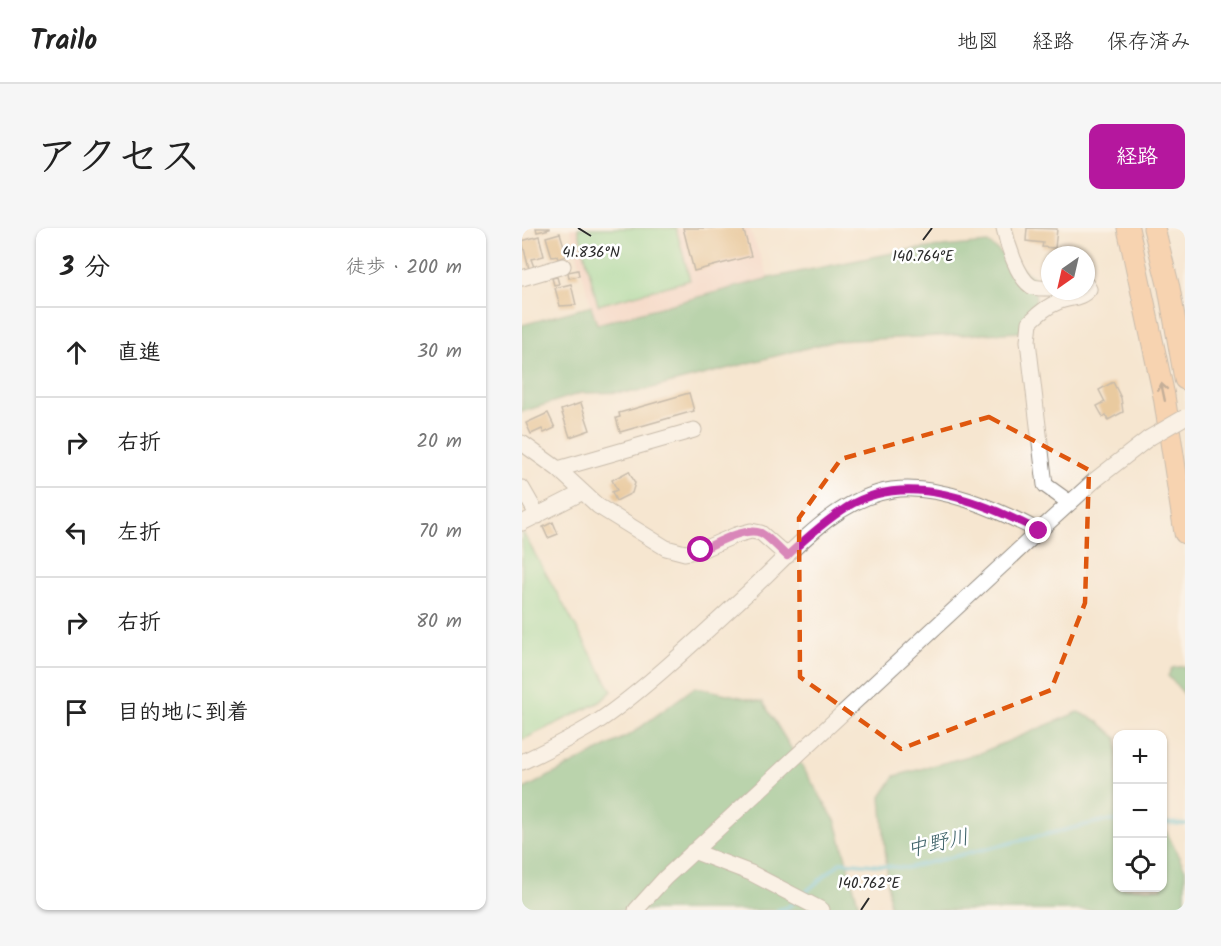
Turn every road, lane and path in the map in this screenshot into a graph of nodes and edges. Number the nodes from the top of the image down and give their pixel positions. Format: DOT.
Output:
graph roads {
  1 [pos="1004,228"];
  2 [pos="1117,228"];
  3 [pos="1128,228"];
  4 [pos="1154,228"];
  5 [pos="1163,228"];
  6 [pos="563,266"];
  7 [pos="522,278"];
  8 [pos="1041,288"];
  9 [pos="1169,288"];
  10 [pos="1140,293"];
  11 [pos="1064,300"];
  12 [pos="1185,379"];
  13 [pos="1185,417"];
  14 [pos="694,430"];
  15 [pos="522,443"];
  16 [pos="558,469"];
  17 [pos="583,492"];
  18 [pos="523,493"];
  19 [pos="1070,503"];
  20 [pos="538,516"];
  21 [pos="522,524"];
  22 [pos="1039,531"];
  23 [pos="1185,533"];
  24 [pos="787,556"];
  25 [pos="522,762"];
  26 [pos="693,851"];
  27 [pos="636,910"];
  28 [pos="822,910"];
  1 -- 8 [label="street"];
  2 -- 10 [label="highway"];
  3 -- 10 [label="highway"];
  4 -- 9 [label="highway"];
  5 -- 9 [label="highway"];
  6 -- 7 [label="street"];
  9 -- 12 [label="highway"];
  23 -- 10 [label="highway, one-way"];
  11 -- 19 [label="street"];
  13 -- 19 [label="street, bridge"];
  14 -- 16 [label="street"];
  15 -- 16 [label="street"];
  16 -- 17 [label="street"];
  17 -- 20 [label="street"];
  17 -- 24 [label="street"];
  18 -- 20 [label="street"];
  19 -- 22 [label="street"];
  20 -- 21 [label="street"];
  22 -- 24 [label="street"];
  22 -- 26 [label="street"];
  24 -- 25 [label="street"];
  26 -- 27 [label="street"];
  26 -- 28 [label="street"];
}
